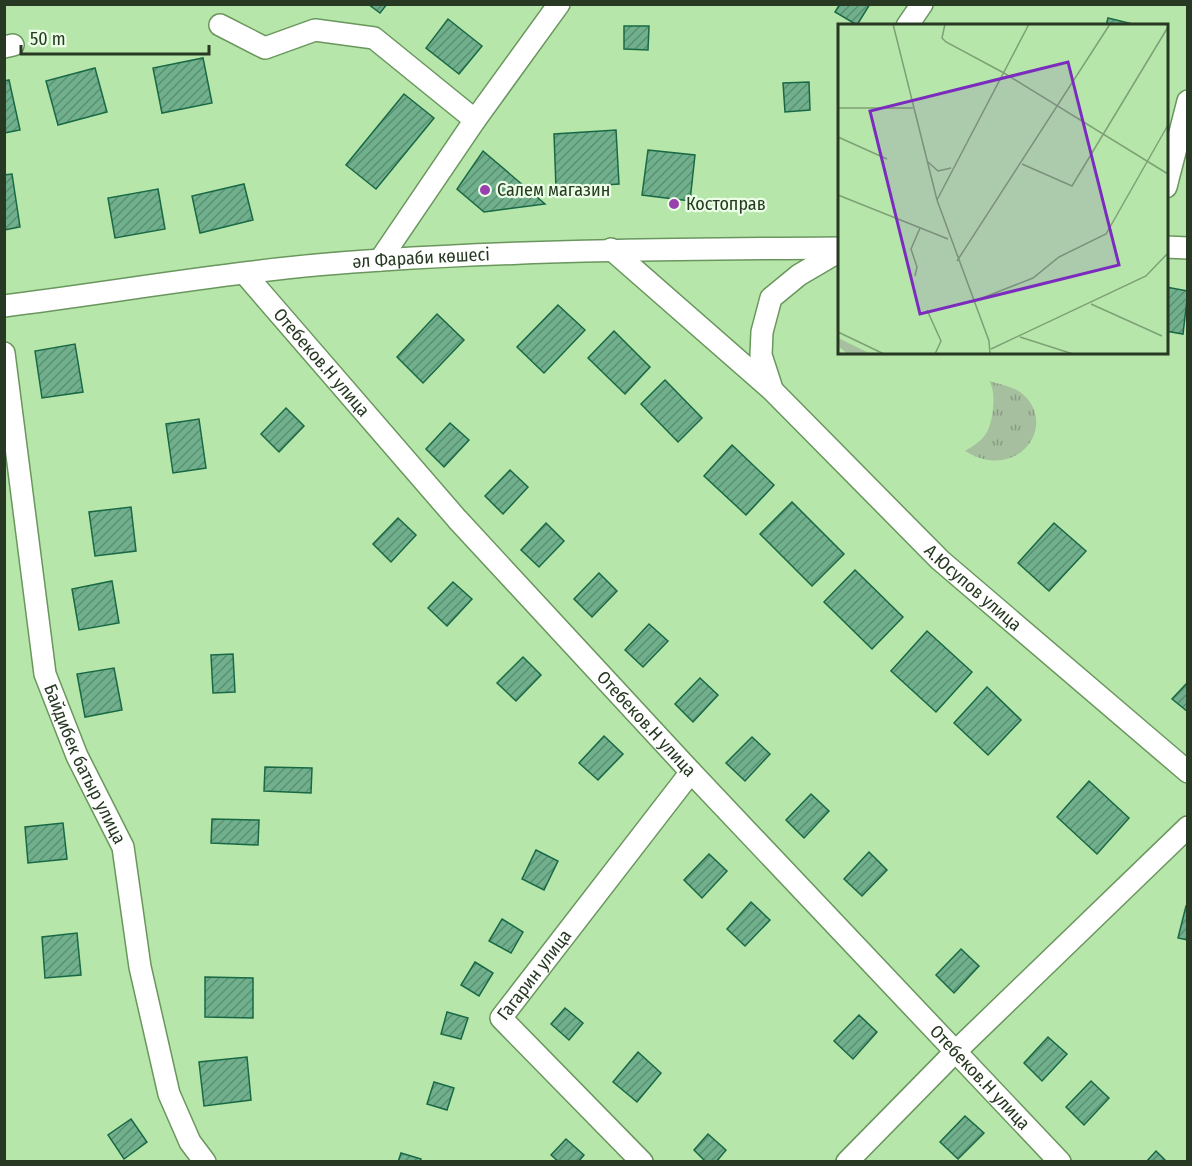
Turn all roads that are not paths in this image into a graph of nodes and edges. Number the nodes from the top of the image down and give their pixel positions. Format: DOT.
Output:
graph roads {
  1 [pos="559,4"];
  2 [pos="922,4"];
  3 [pos="908,24"];
  4 [pos="220,25"];
  5 [pos="1188,100"];
  6 [pos="475,120"];
  7 [pos="1168,183"];
  8 [pos="1168,247"];
  9 [pos="1188,248"];
  10 [pos="611,249"];
  11 [pos="838,250"];
  12 [pos="838,251"];
  13 [pos="380,260"];
  14 [pos="244,274"];
  15 [pos="4,306"];
  16 [pos="4,353"];
  17 [pos="772,390"];
  18 [pos="691,772"];
  19 [pos="1188,772"];
  20 [pos="1188,827"];
  21 [pos="955,1052"];
  22 [pos="205,1161"];
  23 [pos="642,1161"];
  24 [pos="847,1161"];
  25 [pos="1060,1161"];
  1 -- 6 [label="street"];
  2 -- 3 [label="street"];
  4 -- 6 [label="street"];
  5 -- 7 [label="street"];
  6 -- 13 [label="street"];
  8 -- 9 [label="street"];
  10 -- 11 [label="street, әл Фараби көшесі"];
  10 -- 13 [label="street, әл Фараби көшесі"];
  10 -- 17 [label="street, А.Юсупов улица"];
  12 -- 17 [label="street, А.Юсупов улица"];
  13 -- 14 [label="street, әл Фараби көшесі"];
  14 -- 15 [label="street, әл Фараби көшесі"];
  14 -- 18 [label="street, Отебеков.Н улица"];
  16 -- 22 [label="street, Байдибек батыр улица"];
  17 -- 19 [label="street, А.Юсупов улица"];
  18 -- 21 [label="street, Отебеков.Н улица"];
  18 -- 23 [label="street, Гагарин улица"];
  20 -- 21 [label="street"];
  21 -- 24 [label="street"];
  21 -- 25 [label="street, Отебеков.Н улица"];
}
